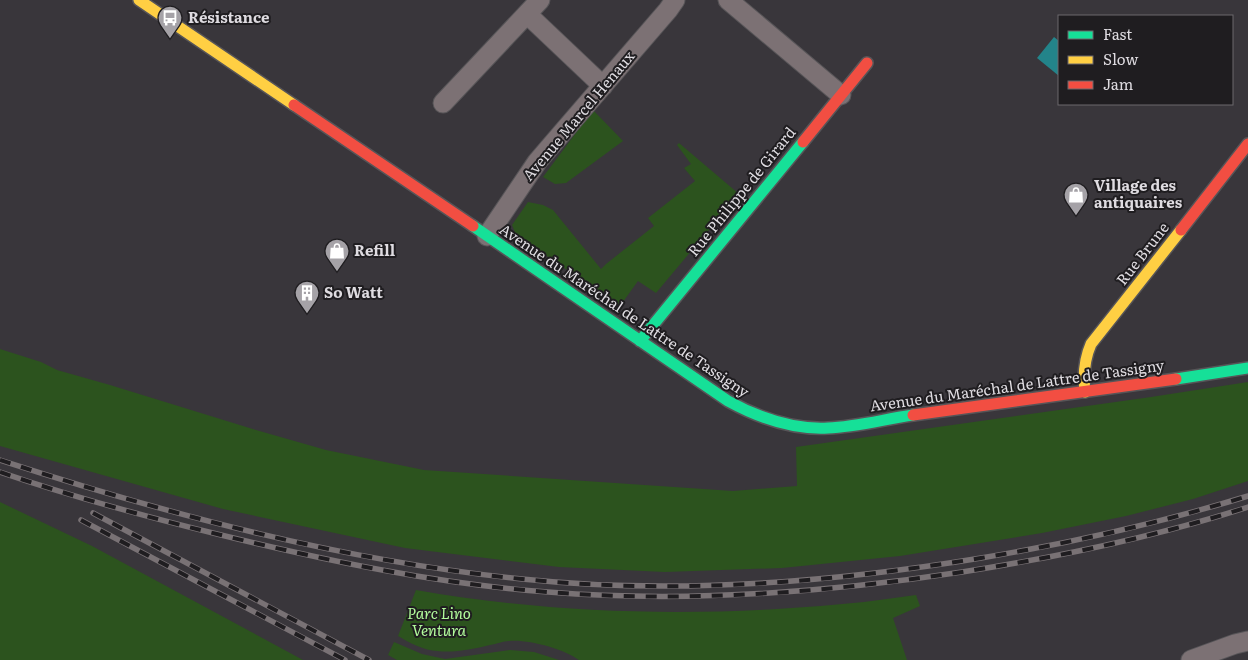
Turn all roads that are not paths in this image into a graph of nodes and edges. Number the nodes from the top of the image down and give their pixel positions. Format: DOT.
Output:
graph roads {
  1 [pos="139,0"];
  2 [pos="540,0"];
  3 [pos="675,0"];
  4 [pos="728,0"];
  5 [pos="527,14"];
  6 [pos="867,63"];
  7 [pos="603,86"];
  8 [pos="841,95"];
  9 [pos="443,103"];
  10 [pos="1248,144"];
  11 [pos="487,236"];
  12 [pos="640,341"];
  13 [pos="1248,368"];
  14 [pos="1085,392"];
  15 [pos="1248,641"];
  16 [pos="1191,660"];
  1 -- 11 [label="main road, Avenue du Maréchal de Lattre de Tassigny"];
  2 -- 5 [label="street"];
  3 -- 7 [label="street, Avenue Marcel Henaux"];
  4 -- 8 [label="street"];
  5 -- 7 [label="street"];
  5 -- 9 [label="street"];
  6 -- 8 [label="main road, Rue Philippe de Girard"];
  7 -- 11 [label="street, Avenue Marcel Henaux"];
  8 -- 12 [label="main road, Rue Philippe de Girard"];
  10 -- 14 [label="main road, Rue Brune"];
  11 -- 12 [label="main road, Avenue du Maréchal de Lattre de Tassigny"];
  12 -- 14 [label="main road, Avenue du Maréchal de Lattre de Tassigny"];
  13 -- 14 [label="main road, Avenue du Maréchal de Lattre de Tassigny"];
  15 -- 16 [label="street"];
}
